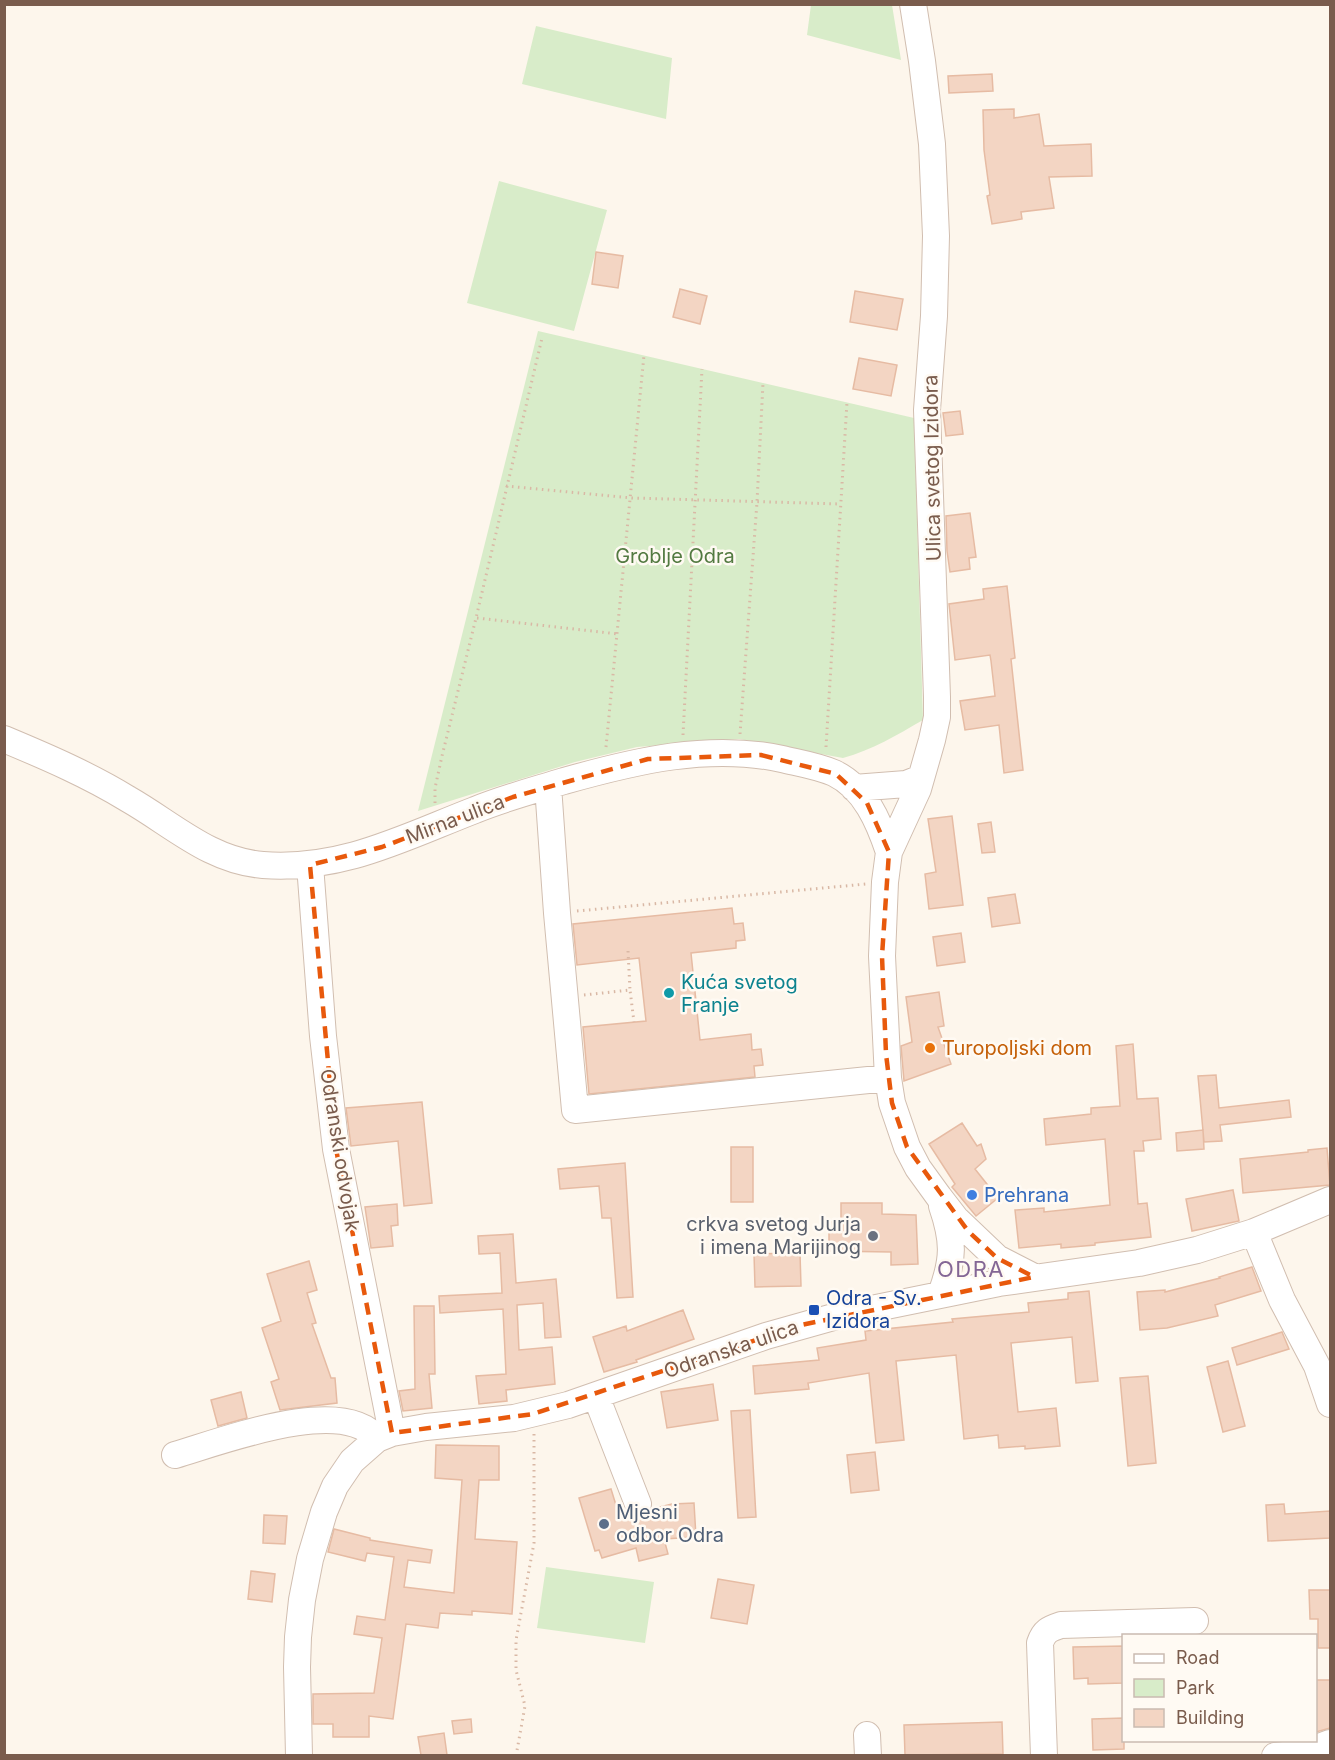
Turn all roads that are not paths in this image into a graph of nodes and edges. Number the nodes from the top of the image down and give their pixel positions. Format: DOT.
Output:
graph roads {
  1 [pos="913,4"];
  2 [pos="4,739"];
  3 [pos="921,778"];
  4 [pos="548,786"];
  5 [pos="854,788"];
  6 [pos="889,852"];
  7 [pos="310,865"];
  8 [pos="888,1078"];
  9 [pos="939,1197"];
  10 [pos="1330,1200"];
  11 [pos="1254,1232"];
  12 [pos="1034,1277"];
  13 [pos="941,1294"];
  14 [pos="596,1396"];
  15 [pos="1330,1404"];
  16 [pos="384,1436"];
  17 [pos="175,1455"];
  18 [pos="638,1503"];
  19 [pos="1196,1621"];
  20 [pos="1330,1743"];
  21 [pos="299,1755"];
  22 [pos="1044,1755"];
  23 [pos="1275,1755"];
  1 -- 3 [label="street, Ulica svetog Izidora"];
  2 -- 7 [label="street, Mirna ulica"];
  3 -- 5 [label="street"];
  3 -- 6 [label="street, Ulica svetog Izidora"];
  4 -- 5 [label="street, Mirna ulica"];
  4 -- 7 [label="street, Mirna ulica"];
  4 -- 8 [label="street"];
  5 -- 6 [label="street, Mirna ulica"];
  6 -- 8 [label="street"];
  7 -- 16 [label="street, Odranski odvojak"];
  8 -- 9 [label="street"];
  9 -- 12 [label="street"];
  9 -- 13 [label="street"];
  10 -- 11 [label="street, Odranska ulica"];
  11 -- 12 [label="street, Odranska ulica"];
  11 -- 15 [label="street"];
  12 -- 13 [label="street, Odranska ulica"];
  13 -- 14 [label="street, Odranska ulica"];
  14 -- 16 [label="street, Odranska ulica"];
  14 -- 18 [label="street"];
  16 -- 17 [label="street"];
  16 -- 21 [label="street"];
  19 -- 22 [label="street"];
  20 -- 23 [label="street"];
}
